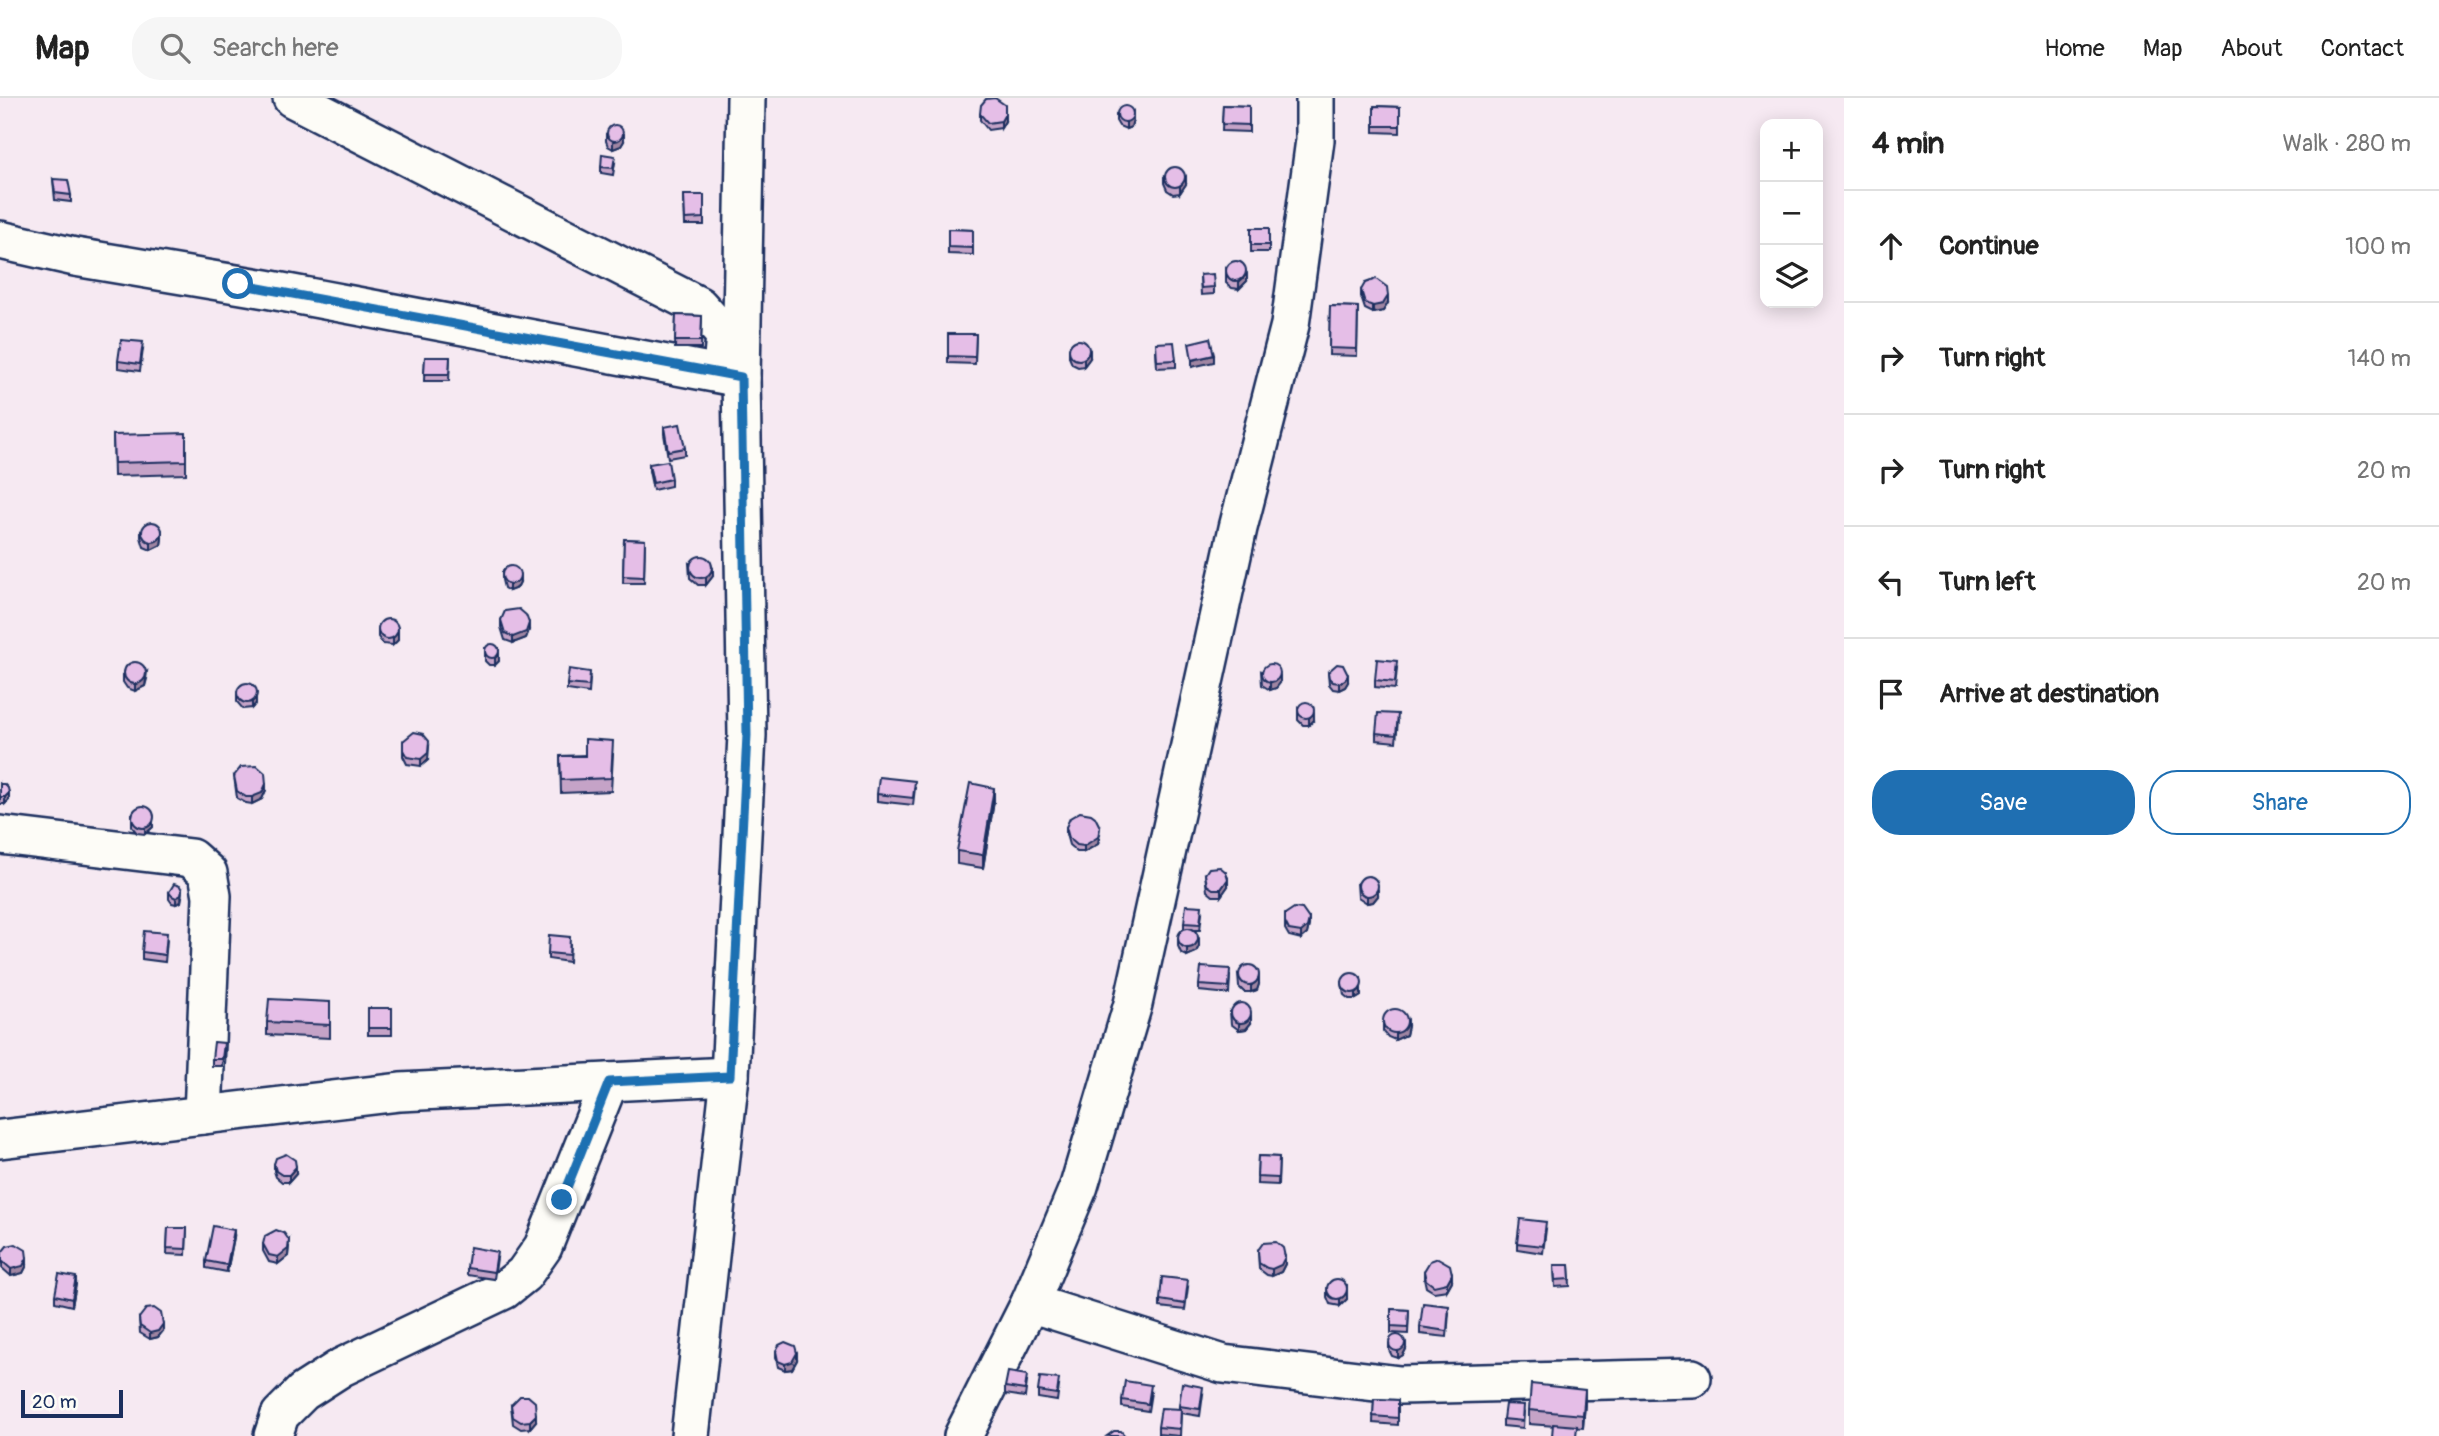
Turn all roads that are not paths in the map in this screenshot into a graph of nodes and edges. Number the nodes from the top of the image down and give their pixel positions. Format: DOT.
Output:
graph roads {
  1 [pos="292,98"];
  2 [pos="746,98"];
  3 [pos="1315,98"];
  4 [pos="0,240"];
  5 [pos="732,376"];
  6 [pos="0,835"];
  7 [pos="730,1076"];
  8 [pos="609,1082"];
  9 [pos="203,1115"];
  10 [pos="0,1139"];
  11 [pos="1030,1303"];
  12 [pos="1692,1378"];
  13 [pos="273,1436"];
  14 [pos="690,1436"];
  15 [pos="963,1436"];
  1 -- 5 [label="street"];
  2 -- 5 [label="street"];
  3 -- 11 [label="street"];
  4 -- 5 [label="street"];
  5 -- 7 [label="street"];
  6 -- 9 [label="street"];
  7 -- 8 [label="street"];
  7 -- 14 [label="street"];
  8 -- 9 [label="street"];
  8 -- 13 [label="street"];
  9 -- 10 [label="street"];
  11 -- 12 [label="street"];
  11 -- 15 [label="street"];
}
